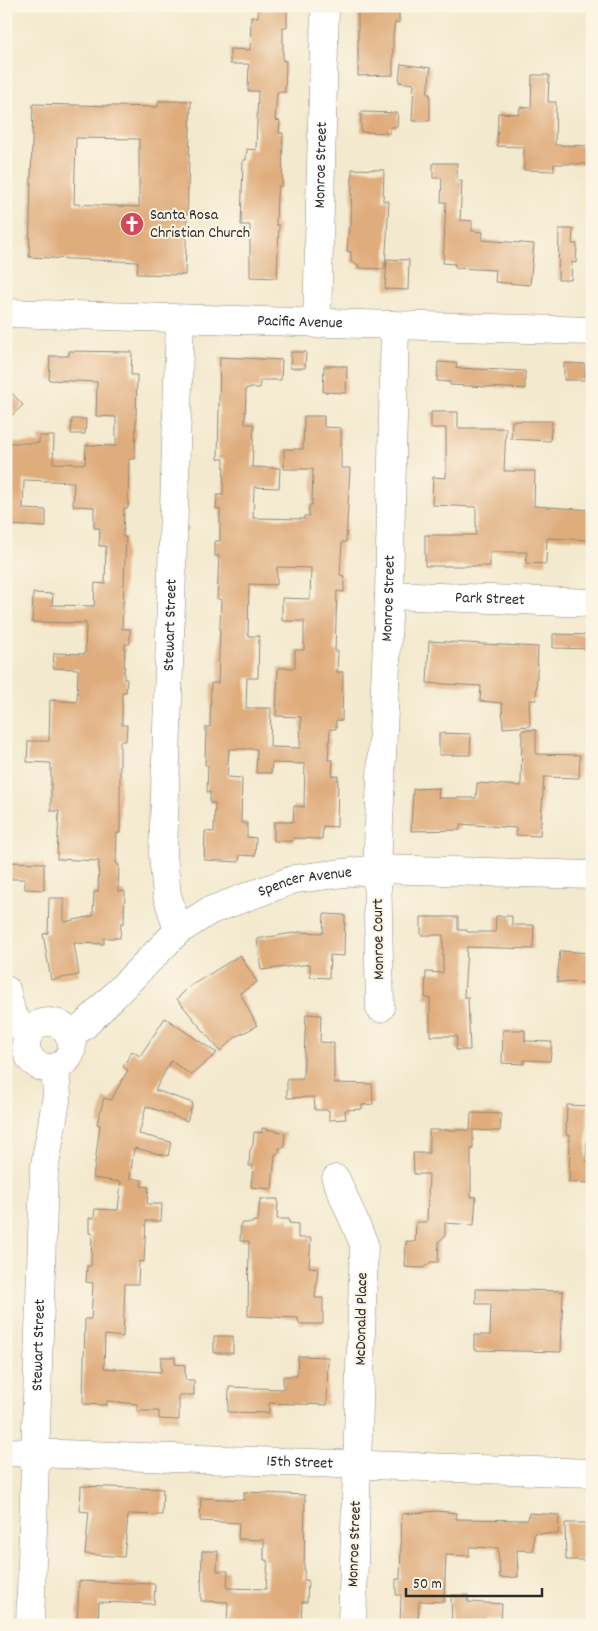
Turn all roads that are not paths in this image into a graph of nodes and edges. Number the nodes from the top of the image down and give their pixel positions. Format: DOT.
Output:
graph roads {
  1 [pos="325,6"];
  2 [pos="6,313"];
  3 [pos="180,319"];
  4 [pos="317,324"];
  5 [pos="395,326"];
  6 [pos="592,332"];
  7 [pos="389,595"];
  8 [pos="592,603"];
  9 [pos="377,869"];
  10 [pos="592,875"];
  11 [pos="178,931"];
  12 [pos="6,990"];
  13 [pos="380,1008"];
  14 [pos="69,1035"];
  15 [pos="20,1047"];
  16 [pos="55,1068"];
  17 [pos="336,1179"];
  18 [pos="6,1452"];
  19 [pos="36,1453"];
  20 [pos="359,1464"];
  21 [pos="592,1473"];
  22 [pos="30,1625"];
  23 [pos="352,1625"];
  1 -- 4 [label="street, Monroe Street"];
  2 -- 3 [label="street, Pacific Avenue"];
  3 -- 4 [label="street, Pacific Avenue"];
  3 -- 11 [label="street, Stewart Street"];
  4 -- 5 [label="street, Pacific Avenue"];
  5 -- 6 [label="street, Pacific Avenue"];
  5 -- 7 [label="street, Monroe Street"];
  7 -- 8 [label="street, Park Street"];
  7 -- 9 [label="street, Monroe Street"];
  9 -- 10 [label="street, Spencer Avenue"];
  9 -- 11 [label="street, Spencer Avenue"];
  9 -- 13 [label="street, Monroe Court"];
  11 -- 14 [label="street, Spencer Avenue"];
  12 -- 15 [label="street"];
  14 -- 15 [label="street"];
  14 -- 16 [label="street"];
  15 -- 16 [label="street"];
  16 -- 19 [label="street, Stewart Street"];
  17 -- 20 [label="street, McDonald Place"];
  18 -- 19 [label="street, 15th Street"];
  19 -- 20 [label="street, 15th Street"];
  19 -- 22 [label="street, Stewart Street"];
  20 -- 21 [label="street, 15th Street"];
  20 -- 23 [label="street, Monroe Street"];
}
